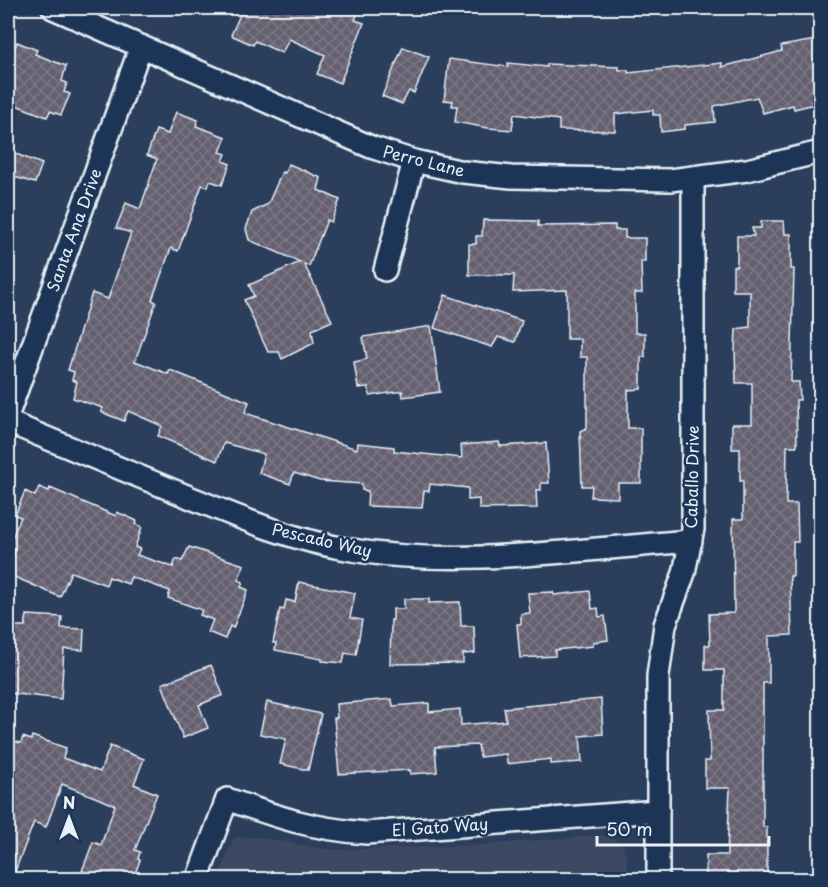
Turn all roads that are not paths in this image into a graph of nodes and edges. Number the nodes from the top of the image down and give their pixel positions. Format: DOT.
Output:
graph roads {
  1 [pos="53,8"];
  2 [pos="141,46"];
  3 [pos="820,152"];
  4 [pos="414,161"];
  5 [pos="693,178"];
  6 [pos="384,270"];
  7 [pos="8,414"];
  8 [pos="8,422"];
  9 [pos="691,541"];
  10 [pos="658,811"];
  11 [pos="197,879"];
  12 [pos="658,879"];
  1 -- 2 [label="street, Perro Lane"];
  2 -- 4 [label="street, Perro Lane"];
  2 -- 7 [label="street, Santa Ana Drive"];
  3 -- 5 [label="street, Perro Lane"];
  4 -- 5 [label="street, Perro Lane"];
  4 -- 6 [label="street"];
  5 -- 9 [label="street, Caballo Drive"];
  8 -- 9 [label="street, Pescado Way"];
  9 -- 10 [label="street, Caballo Drive"];
  10 -- 11 [label="street, El Gato Way"];
  10 -- 12 [label="street, Caballo Drive"];
}
